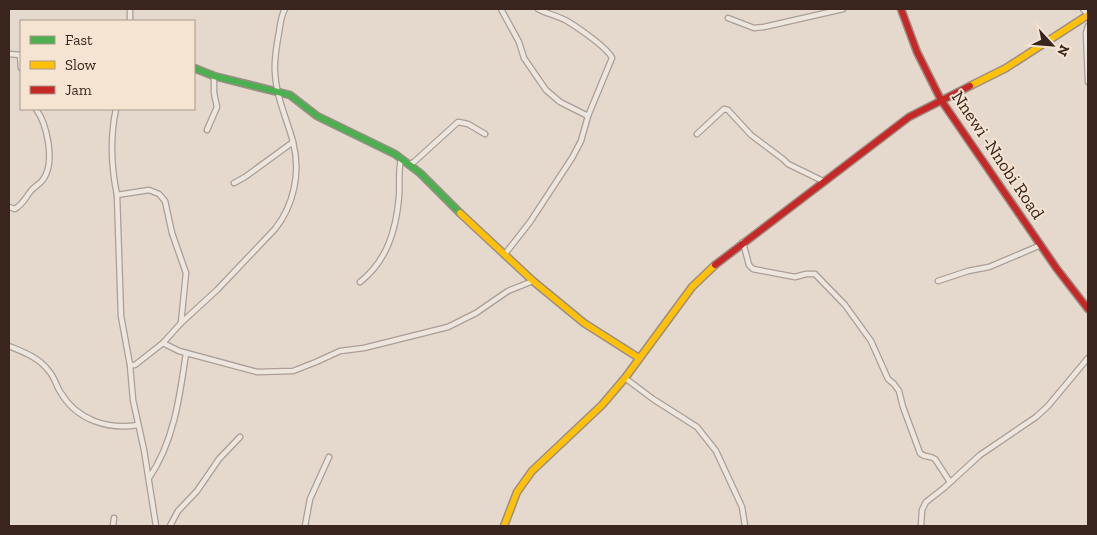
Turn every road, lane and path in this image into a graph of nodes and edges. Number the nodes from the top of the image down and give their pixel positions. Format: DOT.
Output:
graph roads {
  1 [pos="285,9"];
  2 [pos="501,9"];
  3 [pos="538,9"];
  4 [pos="843,9"];
  5 [pos="901,9"];
  6 [pos="1083,9"];
  7 [pos="1088,15"];
  8 [pos="728,18"];
  9 [pos="1088,26"];
  10 [pos="9,54"];
  11 [pos="20,55"];
  12 [pos="195,68"];
  13 [pos="214,76"];
  14 [pos="1088,82"];
  15 [pos="278,91"];
  16 [pos="942,100"];
  17 [pos="36,110"];
  18 [pos="116,110"];
  19 [pos="588,116"];
  20 [pos="207,130"];
  21 [pos="485,134"];
  22 [pos="697,134"];
  23 [pos="293,142"];
  24 [pos="401,159"];
  25 [pos="409,164"];
  26 [pos="823,181"];
  27 [pos="234,183"];
  28 [pos="117,194"];
  29 [pos="9,207"];
  30 [pos="743,242"];
  31 [pos="1041,245"];
  32 [pos="505,254"];
  33 [pos="533,281"];
  34 [pos="938,281"];
  35 [pos="360,282"];
  36 [pos="1088,308"];
  37 [pos="181,323"];
  38 [pos="163,343"];
  39 [pos="9,346"];
  40 [pos="186,353"];
  41 [pos="639,358"];
  42 [pos="1088,358"];
  43 [pos="130,365"];
  44 [pos="625,378"];
  45 [pos="138,425"];
  46 [pos="240,437"];
  47 [pos="329,457"];
  48 [pos="149,478"];
  49 [pos="950,482"];
  50 [pos="114,518"];
  51 [pos="113,526"];
  52 [pos="156,526"];
  53 [pos="170,526"];
  54 [pos="305,526"];
  55 [pos="504,526"];
  56 [pos="745,526"];
  57 [pos="921,526"];
  1 -- 15 [label="street"];
  2 -- 19 [label="street"];
  3 -- 19 [label="street"];
  4 -- 8 [label="street"];
  5 -- 16 [label="street, Nnewi -Nnobi Road"];
  6 -- 7 [label="street"];
  7 -- 16 [label="street"];
  9 -- 14 [label="street"];
  10 -- 11 [label="street"];
  12 -- 13 [label="street"];
  13 -- 15 [label="street"];
  13 -- 20 [label="street"];
  15 -- 23 [label="street"];
  15 -- 24 [label="street"];
  16 -- 26 [label="street"];
  16 -- 31 [label="street, Nnewi -Nnobi Road"];
  17 -- 29 [label="street"];
  18 -- 28 [label="street"];
  19 -- 32 [label="street"];
  21 -- 25 [label="street"];
  22 -- 26 [label="street"];
  23 -- 27 [label="street"];
  23 -- 37 [label="street"];
  24 -- 25 [label="street"];
  24 -- 35 [label="street"];
  25 -- 32 [label="street"];
  26 -- 30 [label="street"];
  28 -- 37 [label="street"];
  28 -- 43 [label="street"];
  30 -- 41 [label="street"];
  30 -- 49 [label="street"];
  31 -- 34 [label="street"];
  31 -- 36 [label="street, Nnewi -Nnobi Road"];
  32 -- 33 [label="street"];
  33 -- 40 [label="street"];
  33 -- 41 [label="street"];
  37 -- 38 [label="street"];
  38 -- 40 [label="street"];
  38 -- 43 [label="street"];
  39 -- 45 [label="street"];
  40 -- 48 [label="street"];
  41 -- 44 [label="street"];
  42 -- 49 [label="street"];
  43 -- 45 [label="street"];
  44 -- 55 [label="street"];
  44 -- 56 [label="street"];
  45 -- 48 [label="street"];
  46 -- 53 [label="street"];
  47 -- 54 [label="street"];
  48 -- 52 [label="street"];
  49 -- 57 [label="street"];
  50 -- 51 [label="street"];
}
